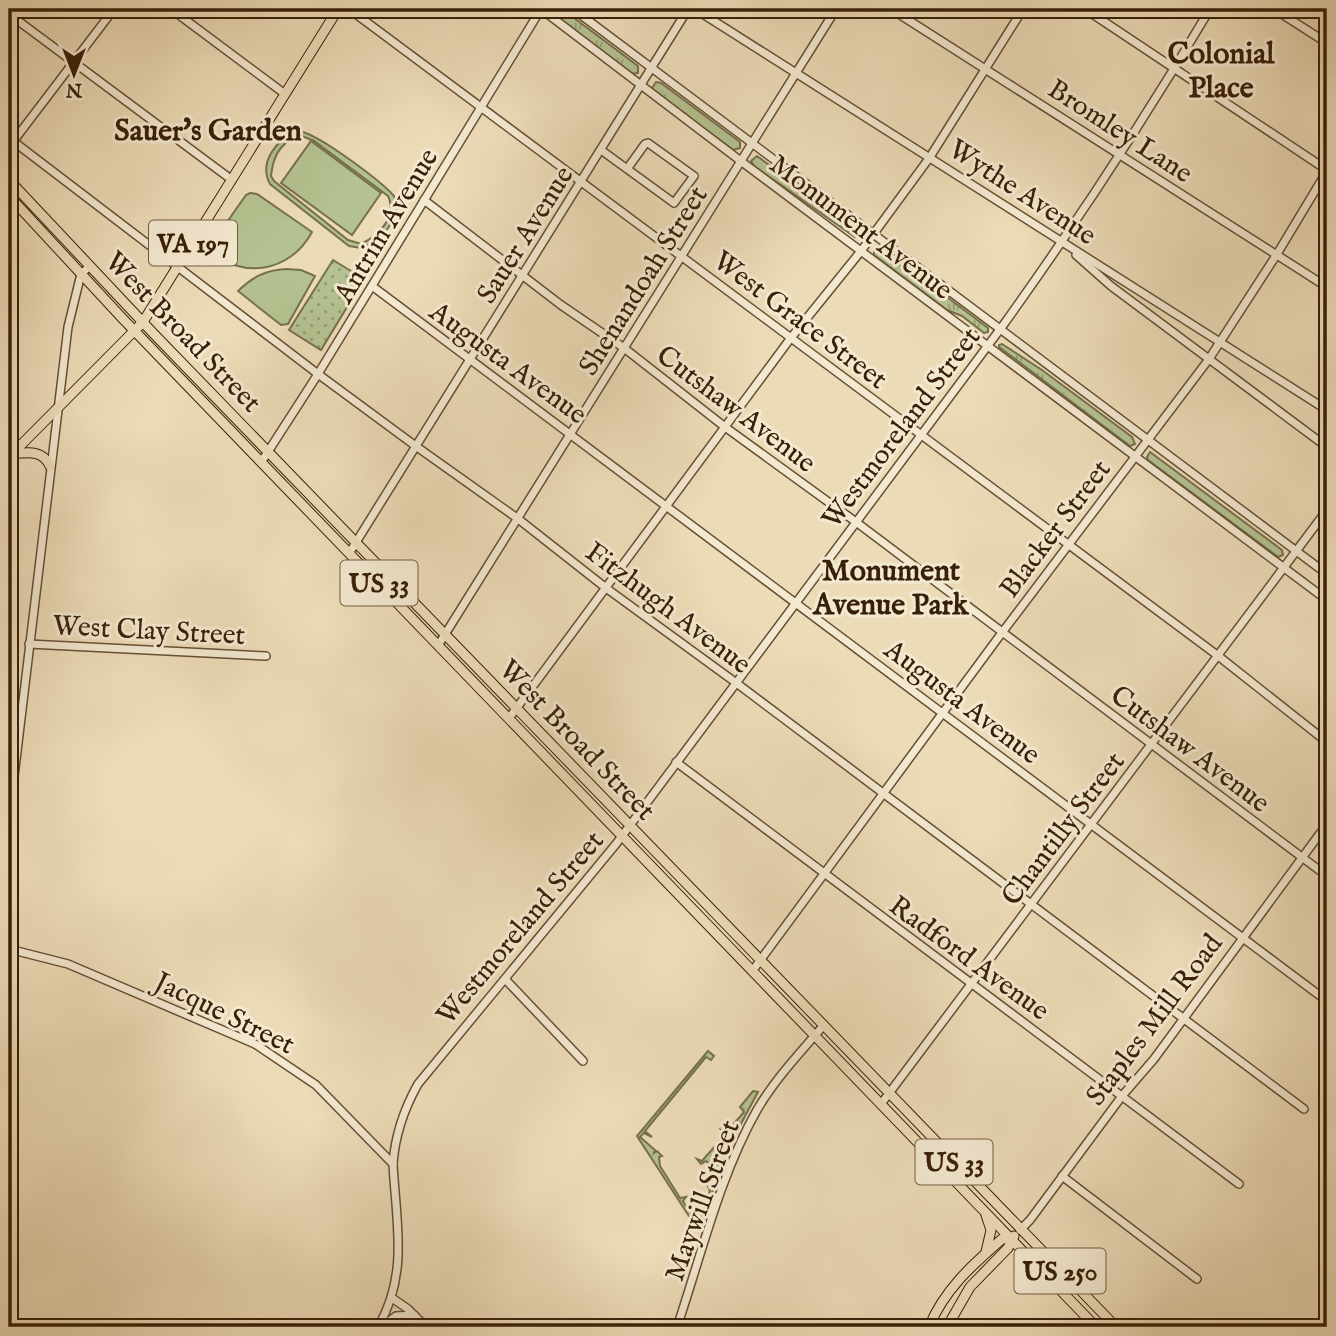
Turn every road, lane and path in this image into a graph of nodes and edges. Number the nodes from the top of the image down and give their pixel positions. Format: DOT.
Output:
graph roads {
  1 [pos="114,9"];
  2 [pos="171,9"];
  3 [pos="338,9"];
  4 [pos="349,9"];
  5 [pos="541,9"];
  6 [pos="573,9"];
  7 [pos="688,9"];
  8 [pos="695,9"];
  9 [pos="836,9"];
  10 [pos="891,9"];
  11 [pos="1023,9"];
  12 [pos="1085,9"];
  13 [pos="1210,9"];
  14 [pos="1274,9"];
  15 [pos="9,14"];
  16 [pos="1327,43"];
  17 [pos="74,63"];
  18 [pos="1174,67"];
  19 [pos="652,68"];
  20 [pos="986,69"];
  21 [pos="797,72"];
  22 [pos="641,85"];
  23 [pos="285,94"];
  24 [pos="482,107"];
  25 [pos="10,142"];
  26 [pos="752,142"];
  27 [pos="601,150"];
  28 [pos="1120,156"];
  29 [pos="930,157"];
  30 [pos="741,162"];
  31 [pos="627,169"];
  32 [pos="1327,170"];
  33 [pos="9,180"];
  34 [pos="232,180"];
  35 [pos="581,181"];
  36 [pos="9,196"];
  37 [pos="424,200"];
  38 [pos="872,234"];
  39 [pos="1063,243"];
  40 [pos="861,251"];
  41 [pos="1278,254"];
  42 [pos="682,255"];
  43 [pos="90,266"];
  44 [pos="179,266"];
  45 [pos="81,274"];
  46 [pos="522,276"];
  47 [pos="372,286"];
  48 [pos="1327,287"];
  49 [pos="143,322"];
  50 [pos="999,330"];
  51 [pos="136,331"];
  52 [pos="790,339"];
  53 [pos="1220,342"];
  54 [pos="988,346"];
  55 [pos="624,348"];
  56 [pos="1209,359"];
  57 [pos="471,360"];
  58 [pos="318,374"];
  59 [pos="58,408"];
  60 [pos="1327,410"];
  61 [pos="725,427"];
  62 [pos="571,433"];
  63 [pos="921,435"];
  64 [pos="1147,440"];
  65 [pos="417,447"];
  66 [pos="1327,447"];
  67 [pos="268,451"];
  68 [pos="10,455"];
  69 [pos="1135,456"];
  70 [pos="261,461"];
  71 [pos="50,466"];
  72 [pos="666,506"];
  73 [pos="1327,510"];
  74 [pos="517,518"];
  75 [pos="856,522"];
  76 [pos="356,542"];
  77 [pos="1069,545"];
  78 [pos="1296,551"];
  79 [pos="349,552"];
  80 [pos="1284,568"];
  81 [pos="1327,574"];
  82 [pos="606,588"];
  83 [pos="1327,600"];
  84 [pos="796,601"];
  85 [pos="1002,633"];
  86 [pos="445,634"];
  87 [pos="29,644"];
  88 [pos="439,644"];
  89 [pos="1217,655"];
  90 [pos="266,656"];
  91 [pos="735,682"];
  92 [pos="517,708"];
  93 [pos="943,712"];
  94 [pos="510,717"];
  95 [pos="1327,742"];
  96 [pos="1150,745"];
  97 [pos="676,762"];
  98 [pos="882,794"];
  99 [pos="9,818"];
  100 [pos="1091,823"];
  101 [pos="1327,824"];
  102 [pos="629,825"];
  103 [pos="623,835"];
  104 [pos="1302,857"];
  105 [pos="822,874"];
  106 [pos="1327,876"];
  107 [pos="1032,904"];
  108 [pos="1242,937"];
  109 [pos="9,949"];
  110 [pos="760,960"];
  111 [pos="753,970"];
  112 [pos="505,979"];
  113 [pos="972,984"];
  114 [pos="1327,1001"];
  115 [pos="1183,1018"];
  116 [pos="823,1026"];
  117 [pos="815,1035"];
  118 [pos="583,1061"];
  119 [pos="889,1094"];
  120 [pos="1122,1096"];
  121 [pos="881,1104"];
  122 [pos="1304,1109"];
  123 [pos="393,1164"];
  124 [pos="1062,1176"];
  125 [pos="1239,1184"];
  126 [pos="984,1210"];
  127 [pos="1020,1230"];
  128 [pos="1012,1238"];
  129 [pos="985,1253"];
  130 [pos="1197,1279"];
  131 [pos="392,1298"];
  132 [pos="1100,1312"];
  133 [pos="414,1315"];
  134 [pos="1092,1326"];
  135 [pos="379,1327"];
  136 [pos="426,1327"];
  137 [pos="677,1327"];
  138 [pos="929,1327"];
  139 [pos="947,1327"];
  140 [pos="1116,1327"];
  1 -- 17 [label="street"];
  2 -- 23 [label="street"];
  3 -- 23 [label="main road, VA 197"];
  4 -- 24 [label="street, West Grace Street"];
  5 -- 22 [label="street, Monument Avenue"];
  5 -- 24 [label="street, Antrim Avenue"];
  6 -- 19 [label="street, Monument Avenue"];
  7 -- 19 [label="street, Sauer Avenue"];
  8 -- 21 [label="street, Wythe Avenue"];
  9 -- 21 [label="street, Shenandoah Street"];
  10 -- 20 [label="street, Bromley Lane"];
  11 -- 20 [label="street"];
  12 -- 18 [label="street"];
  13 -- 18 [label="street, Westmoreland Street"];
  14 -- 16 [label="street"];
  15 -- 17 [label="street"];
  17 -- 25 [label="street"];
  17 -- 34 [label="street"];
  18 -- 28 [label="street, Westmoreland Street"];
  18 -- 32 [label="street"];
  19 -- 22 [label="street, Sauer Avenue"];
  19 -- 26 [label="street, Monument Avenue"];
  20 -- 28 [label="street, Bromley Lane"];
  20 -- 29 [label="street"];
  21 -- 26 [label="street, Shenandoah Street"];
  21 -- 29 [label="street, Wythe Avenue"];
  22 -- 27 [label="street, Sauer Avenue"];
  22 -- 30 [label="street, Monument Avenue"];
  23 -- 34 [label="main road, VA 197"];
  24 -- 35 [label="street, West Grace Street"];
  24 -- 37 [label="street, Antrim Avenue"];
  25 -- 44 [label="street, Fitzhugh Avenue"];
  26 -- 30 [label="street, Shenandoah Street"];
  26 -- 38 [label="street, Monument Avenue"];
  27 -- 31 [label="street"];
  27 -- 35 [label="street, Sauer Avenue"];
  28 -- 39 [label="street, Westmoreland Street"];
  28 -- 41 [label="street, Bromley Lane"];
  29 -- 38 [label="street"];
  29 -- 39 [label="street, Wythe Avenue"];
  30 -- 40 [label="street, Monument Avenue"];
  30 -- 42 [label="street, Shenandoah Street"];
  31 -- 31 [label="street"];
  32 -- 41 [label="street, Blacker Street"];
  33 -- 43 [label="main road, West Broad Street / US 33"];
  34 -- 44 [label="main road, VA 197"];
  35 -- 42 [label="street, West Grace Street"];
  35 -- 46 [label="street, Sauer Avenue"];
  36 -- 45 [label="main road, West Broad Street / US 33"];
  37 -- 46 [label="street, Cutshaw Avenue"];
  37 -- 47 [label="street, Antrim Avenue"];
  38 -- 40 [label="street"];
  38 -- 50 [label="street, Monument Avenue"];
  39 -- 50 [label="street, Westmoreland Street"];
  39 -- 53 [label="street, Wythe Avenue"];
  39 -- 56 [label="street"];
  40 -- 52 [label="street"];
  40 -- 54 [label="street, Monument Avenue"];
  41 -- 48 [label="street, Bromley Lane"];
  41 -- 53 [label="street, Blacker Street"];
  42 -- 52 [label="street, West Grace Street"];
  42 -- 55 [label="street, Shenandoah Street"];
  43 -- 45 [label="street"];
  43 -- 49 [label="main road, West Broad Street / US 33"];
  44 -- 49 [label="main road, VA 197"];
  44 -- 58 [label="street, Fitzhugh Avenue"];
  45 -- 51 [label="main road, West Broad Street / US 33"];
  45 -- 59 [label="street"];
  46 -- 55 [label="street, Cutshaw Avenue"];
  46 -- 57 [label="street, Sauer Avenue"];
  47 -- 57 [label="street, Augusta Avenue"];
  47 -- 58 [label="street, Antrim Avenue"];
  49 -- 51 [label="main road, VA 197"];
  49 -- 67 [label="main road, West Broad Street / US 33"];
  50 -- 54 [label="street, Westmoreland Street"];
  50 -- 64 [label="street, Monument Avenue"];
  51 -- 59 [label="main road, VA 197"];
  51 -- 70 [label="main road, West Broad Street / US 33"];
  52 -- 61 [label="street"];
  52 -- 63 [label="street, West Grace Street"];
  53 -- 56 [label="street, Blacker Street"];
  53 -- 60 [label="street, Wythe Avenue"];
  54 -- 63 [label="street, Westmoreland Street"];
  54 -- 69 [label="street, Monument Avenue"];
  55 -- 61 [label="street, Cutshaw Avenue"];
  55 -- 62 [label="street, Shenandoah Street"];
  56 -- 64 [label="street, Blacker Street"];
  56 -- 66 [label="street"];
  57 -- 62 [label="street, Augusta Avenue"];
  57 -- 65 [label="street, Sauer Avenue"];
  58 -- 65 [label="street, Fitzhugh Avenue"];
  58 -- 67 [label="street, Antrim Avenue"];
  59 -- 68 [label="main road, VA 197"];
  59 -- 71 [label="street"];
  61 -- 72 [label="street"];
  61 -- 75 [label="street, Cutshaw Avenue"];
  62 -- 72 [label="street, Augusta Avenue"];
  62 -- 74 [label="street, Shenandoah Street"];
  63 -- 75 [label="street, Westmoreland Street"];
  63 -- 77 [label="street, West Grace Street"];
  64 -- 69 [label="street, Blacker Street"];
  64 -- 78 [label="street, Monument Avenue"];
  65 -- 74 [label="street, Fitzhugh Avenue"];
  65 -- 76 [label="street, Sauer Avenue"];
  67 -- 70 [label="street, Antrim Avenue"];
  67 -- 76 [label="main road, West Broad Street / US 33"];
  68 -- 71 [label="main road"];
  69 -- 77 [label="street, Blacker Street"];
  69 -- 80 [label="street, Monument Avenue"];
  70 -- 79 [label="main road, West Broad Street / US 33"];
  71 -- 87 [label="street"];
  72 -- 82 [label="street"];
  72 -- 84 [label="street, Augusta Avenue"];
  73 -- 78 [label="street, Chantilly Street"];
  74 -- 82 [label="street, Fitzhugh Avenue"];
  74 -- 86 [label="street, Shenandoah Street"];
  75 -- 84 [label="street, Westmoreland Street"];
  75 -- 85 [label="street, Cutshaw Avenue"];
  76 -- 79 [label="street, Sauer Avenue"];
  76 -- 86 [label="main road, West Broad Street / US 33"];
  77 -- 85 [label="street, Blacker Street"];
  77 -- 89 [label="street, West Grace Street"];
  78 -- 80 [label="street, Chantilly Street"];
  78 -- 81 [label="street, Monument Avenue"];
  79 -- 88 [label="main road, West Broad Street / US 33"];
  80 -- 83 [label="street, Monument Avenue"];
  80 -- 89 [label="street, Chantilly Street"];
  82 -- 91 [label="street, Fitzhugh Avenue"];
  82 -- 92 [label="street"];
  84 -- 91 [label="street, Westmoreland Street"];
  84 -- 93 [label="street, Augusta Avenue"];
  85 -- 93 [label="street, Blacker Street"];
  85 -- 96 [label="street, Cutshaw Avenue"];
  86 -- 88 [label="street, Shenandoah Street"];
  86 -- 92 [label="main road, West Broad Street / US 33"];
  87 -- 90 [label="street, West Clay Street"];
  87 -- 99 [label="street"];
  88 -- 94 [label="main road, West Broad Street / US 33"];
  89 -- 95 [label="street, West Grace Street"];
  89 -- 96 [label="street, Chantilly Street"];
  91 -- 97 [label="street, Westmoreland Street"];
  91 -- 98 [label="street, Fitzhugh Avenue"];
  92 -- 94 [label="street"];
  92 -- 102 [label="main road, West Broad Street / US 33"];
  93 -- 98 [label="street, Blacker Street"];
  93 -- 100 [label="street, Augusta Avenue"];
  94 -- 103 [label="main road, West Broad Street / US 33"];
  96 -- 100 [label="street, Chantilly Street"];
  96 -- 104 [label="street, Cutshaw Avenue"];
  97 -- 102 [label="street, Westmoreland Street"];
  97 -- 105 [label="street, Radford Avenue"];
  98 -- 105 [label="street, Blacker Street"];
  98 -- 107 [label="street, Fitzhugh Avenue"];
  100 -- 107 [label="street, Chantilly Street"];
  100 -- 108 [label="street, Augusta Avenue"];
  101 -- 104 [label="street, Staples Mill Road"];
  102 -- 103 [label="street, Westmoreland Street"];
  102 -- 110 [label="main road, West Broad Street / US 33"];
  103 -- 111 [label="main road, West Broad Street / US 33"];
  103 -- 112 [label="street, Westmoreland Street"];
  104 -- 106 [label="street, Cutshaw Avenue"];
  104 -- 108 [label="street, Staples Mill Road"];
  105 -- 110 [label="street, Blacker Street"];
  105 -- 113 [label="street, Radford Avenue"];
  107 -- 113 [label="street, Chantilly Street"];
  107 -- 115 [label="street, Fitzhugh Avenue"];
  108 -- 114 [label="street, Augusta Avenue"];
  108 -- 115 [label="street, Staples Mill Road"];
  109 -- 123 [label="street, Jacque Street"];
  110 -- 111 [label="street, Blacker Street"];
  110 -- 116 [label="main road, West Broad Street / US 33"];
  111 -- 117 [label="main road, West Broad Street / US 33"];
  112 -- 118 [label="street"];
  112 -- 123 [label="street, Westmoreland Street"];
  113 -- 119 [label="street, Chantilly Street"];
  113 -- 120 [label="street, Radford Avenue"];
  115 -- 120 [label="street, Staples Mill Road"];
  115 -- 122 [label="street, Fitzhugh Avenue"];
  116 -- 117 [label="street, Maywill Street"];
  116 -- 119 [label="main road, West Broad Street / US 33"];
  117 -- 121 [label="main road, West Broad Street / US 33"];
  117 -- 137 [label="street, Maywill Street"];
  119 -- 121 [label="street, Chantilly Street"];
  119 -- 127 [label="main road, West Broad Street / US 33"];
  120 -- 124 [label="street, Staples Mill Road"];
  120 -- 125 [label="street, Radford Avenue"];
  121 -- 126 [label="main road, West Broad Street / US 33"];
  123 -- 131 [label="street, Westmoreland Street"];
  124 -- 127 [label="street, Staples Mill Road"];
  124 -- 130 [label="street"];
  126 -- 128 [label="main road, West Broad Street / US 250"];
  126 -- 129 [label="main road, US 33"];
  127 -- 128 [label="main road, Staples Mill Road"];
  127 -- 132 [label="main road, West Broad Street / US 250"];
  128 -- 129 [label="main road, Staples Mill Road"];
  128 -- 134 [label="main road, West Broad Street / US 250"];
  128 -- 139 [label="main road, Staples Mill Road"];
  129 -- 138 [label="main road, Staples Mill Road"];
  131 -- 133 [label="street"];
  131 -- 135 [label="street, Westmoreland Street"];
  132 -- 134 [label="street"];
  132 -- 140 [label="main road, West Broad Street / US 250"];
  133 -- 135 [label="street"];
  133 -- 136 [label="street"];
}
